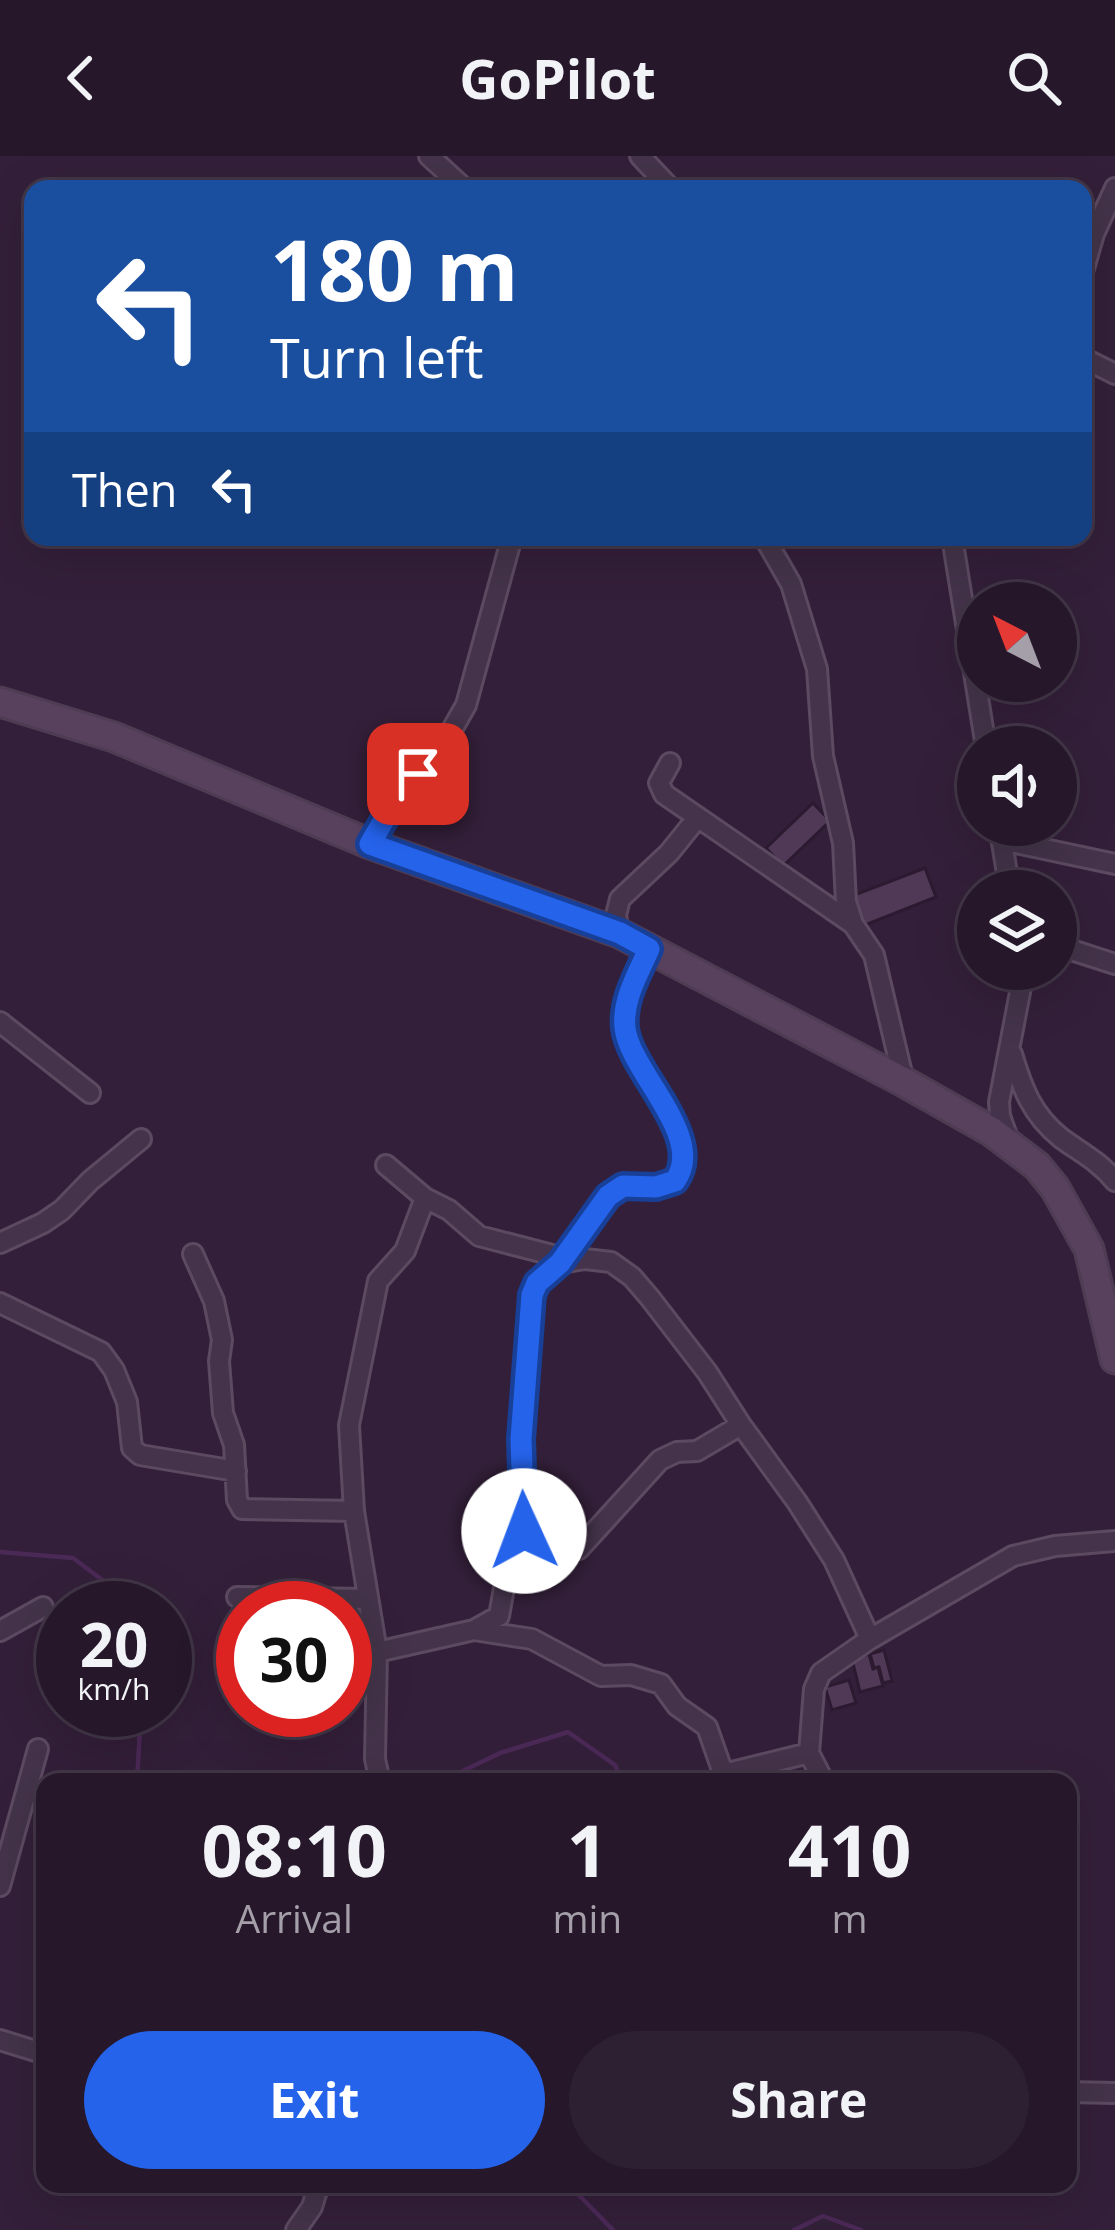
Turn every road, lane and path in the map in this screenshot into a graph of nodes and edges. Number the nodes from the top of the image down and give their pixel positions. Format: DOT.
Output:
graph roads {
  1 [pos="429,156"];
  2 [pos="640,156"];
  3 [pos="455,180"];
  4 [pos="663,180"];
  5 [pos="1115,188"];
  6 [pos="1094,234"];
  7 [pos="1115,239"];
  8 [pos="1092,241"];
  9 [pos="510,546"];
  10 [pos="769,546"];
  11 [pos="953,546"];
  12 [pos="0,702"];
  13 [pos="983,726"];
  14 [pos="670,763"];
  15 [pos="698,817"];
  16 [pos="370,844"];
  17 [pos="1051,846"];
  18 [pos="1115,864"];
  19 [pos="853,924"];
  20 [pos="620,933"];
  21 [pos="649,949"];
  22 [pos="1077,952"];
  23 [pos="1115,964"];
  24 [pos="1021,990"];
  25 [pos="0,1022"];
  26 [pos="1011,1051"];
  27 [pos="904,1082"];
  28 [pos="90,1093"];
  29 [pos="141,1139"];
  30 [pos="1010,1144"];
  31 [pos="386,1165"];
  32 [pos="1115,1181"];
  33 [pos="425,1198"];
  34 [pos="579,1233"];
  35 [pos="0,1243"];
  36 [pos="193,1253"];
  37 [pos="585,1259"];
  38 [pos="562,1260"];
  39 [pos="0,1303"];
  40 [pos="1115,1359"];
  41 [pos="741,1425"];
  42 [pos="236,1471"];
  43 [pos="354,1511"];
  44 [pos="524,1531"];
  45 [pos="1115,1541"];
  46 [pos="365,1581"];
  47 [pos="36,1611"];
  48 [pos="372,1625"];
  49 [pos="475,1630"];
  50 [pos="0,1631"];
  51 [pos="870,1639"];
  52 [pos="376,1652"];
  53 [pos="38,1749"];
  54 [pos="809,1753"];
  55 [pos="378,1773"];
  56 [pos="819,1773"];
  57 [pos="0,1886"];
  58 [pos="0,2040"];
  59 [pos="36,2051"];
  60 [pos="1077,2092"];
  61 [pos="1115,2093"];
  62 [pos="316,2193"];
  63 [pos="296,2230"];
  1 -- 3 [label="street"];
  2 -- 4 [label="street"];
  5 -- 6 [label="street"];
  6 -- 7 [label="street"];
  6 -- 8 [label="street"];
  9 -- 16 [label="street"];
  10 -- 19 [label="street"];
  11 -- 13 [label="street"];
  12 -- 16 [label="street"];
  14 -- 15 [label="street"];
  15 -- 19 [label="street"];
  15 -- 20 [label="street"];
  16 -- 20 [label="street"];
  17 -- 18 [label="street"];
  19 -- 27 [label="street"];
  20 -- 21 [label="street"];
  21 -- 27 [label="street"];
  21 -- 34 [label="street"];
  22 -- 23 [label="street"];
  24 -- 26 [label="street"];
  25 -- 28 [label="street"];
  26 -- 30 [label="street"];
  26 -- 32 [label="street"];
  27 -- 30 [label="street"];
  29 -- 35 [label="street"];
  30 -- 40 [label="street"];
  31 -- 33 [label="street"];
  33 -- 38 [label="street"];
  33 -- 43 [label="street"];
  34 -- 37 [label="street"];
  34 -- 38 [label="street"];
  36 -- 42 [label="street"];
  37 -- 38 [label="street"];
  37 -- 41 [label="street"];
  38 -- 44 [label="street"];
  39 -- 42 [label="street"];
  41 -- 44 [label="street"];
  41 -- 51 [label="street"];
  42 -- 43 [label="street"];
  43 -- 46 [label="street"];
  44 -- 49 [label="street"];
  45 -- 51 [label="street"];
  47 -- 50 [label="street"];
  48 -- 52 [label="street"];
  49 -- 52 [label="street"];
  49 -- 54 [label="street"];
  51 -- 54 [label="street"];
  52 -- 55 [label="street"];
  53 -- 57 [label="street"];
  54 -- 56 [label="street"];
  58 -- 59 [label="street"];
  60 -- 61 [label="street"];
  62 -- 63 [label="street"];
}
